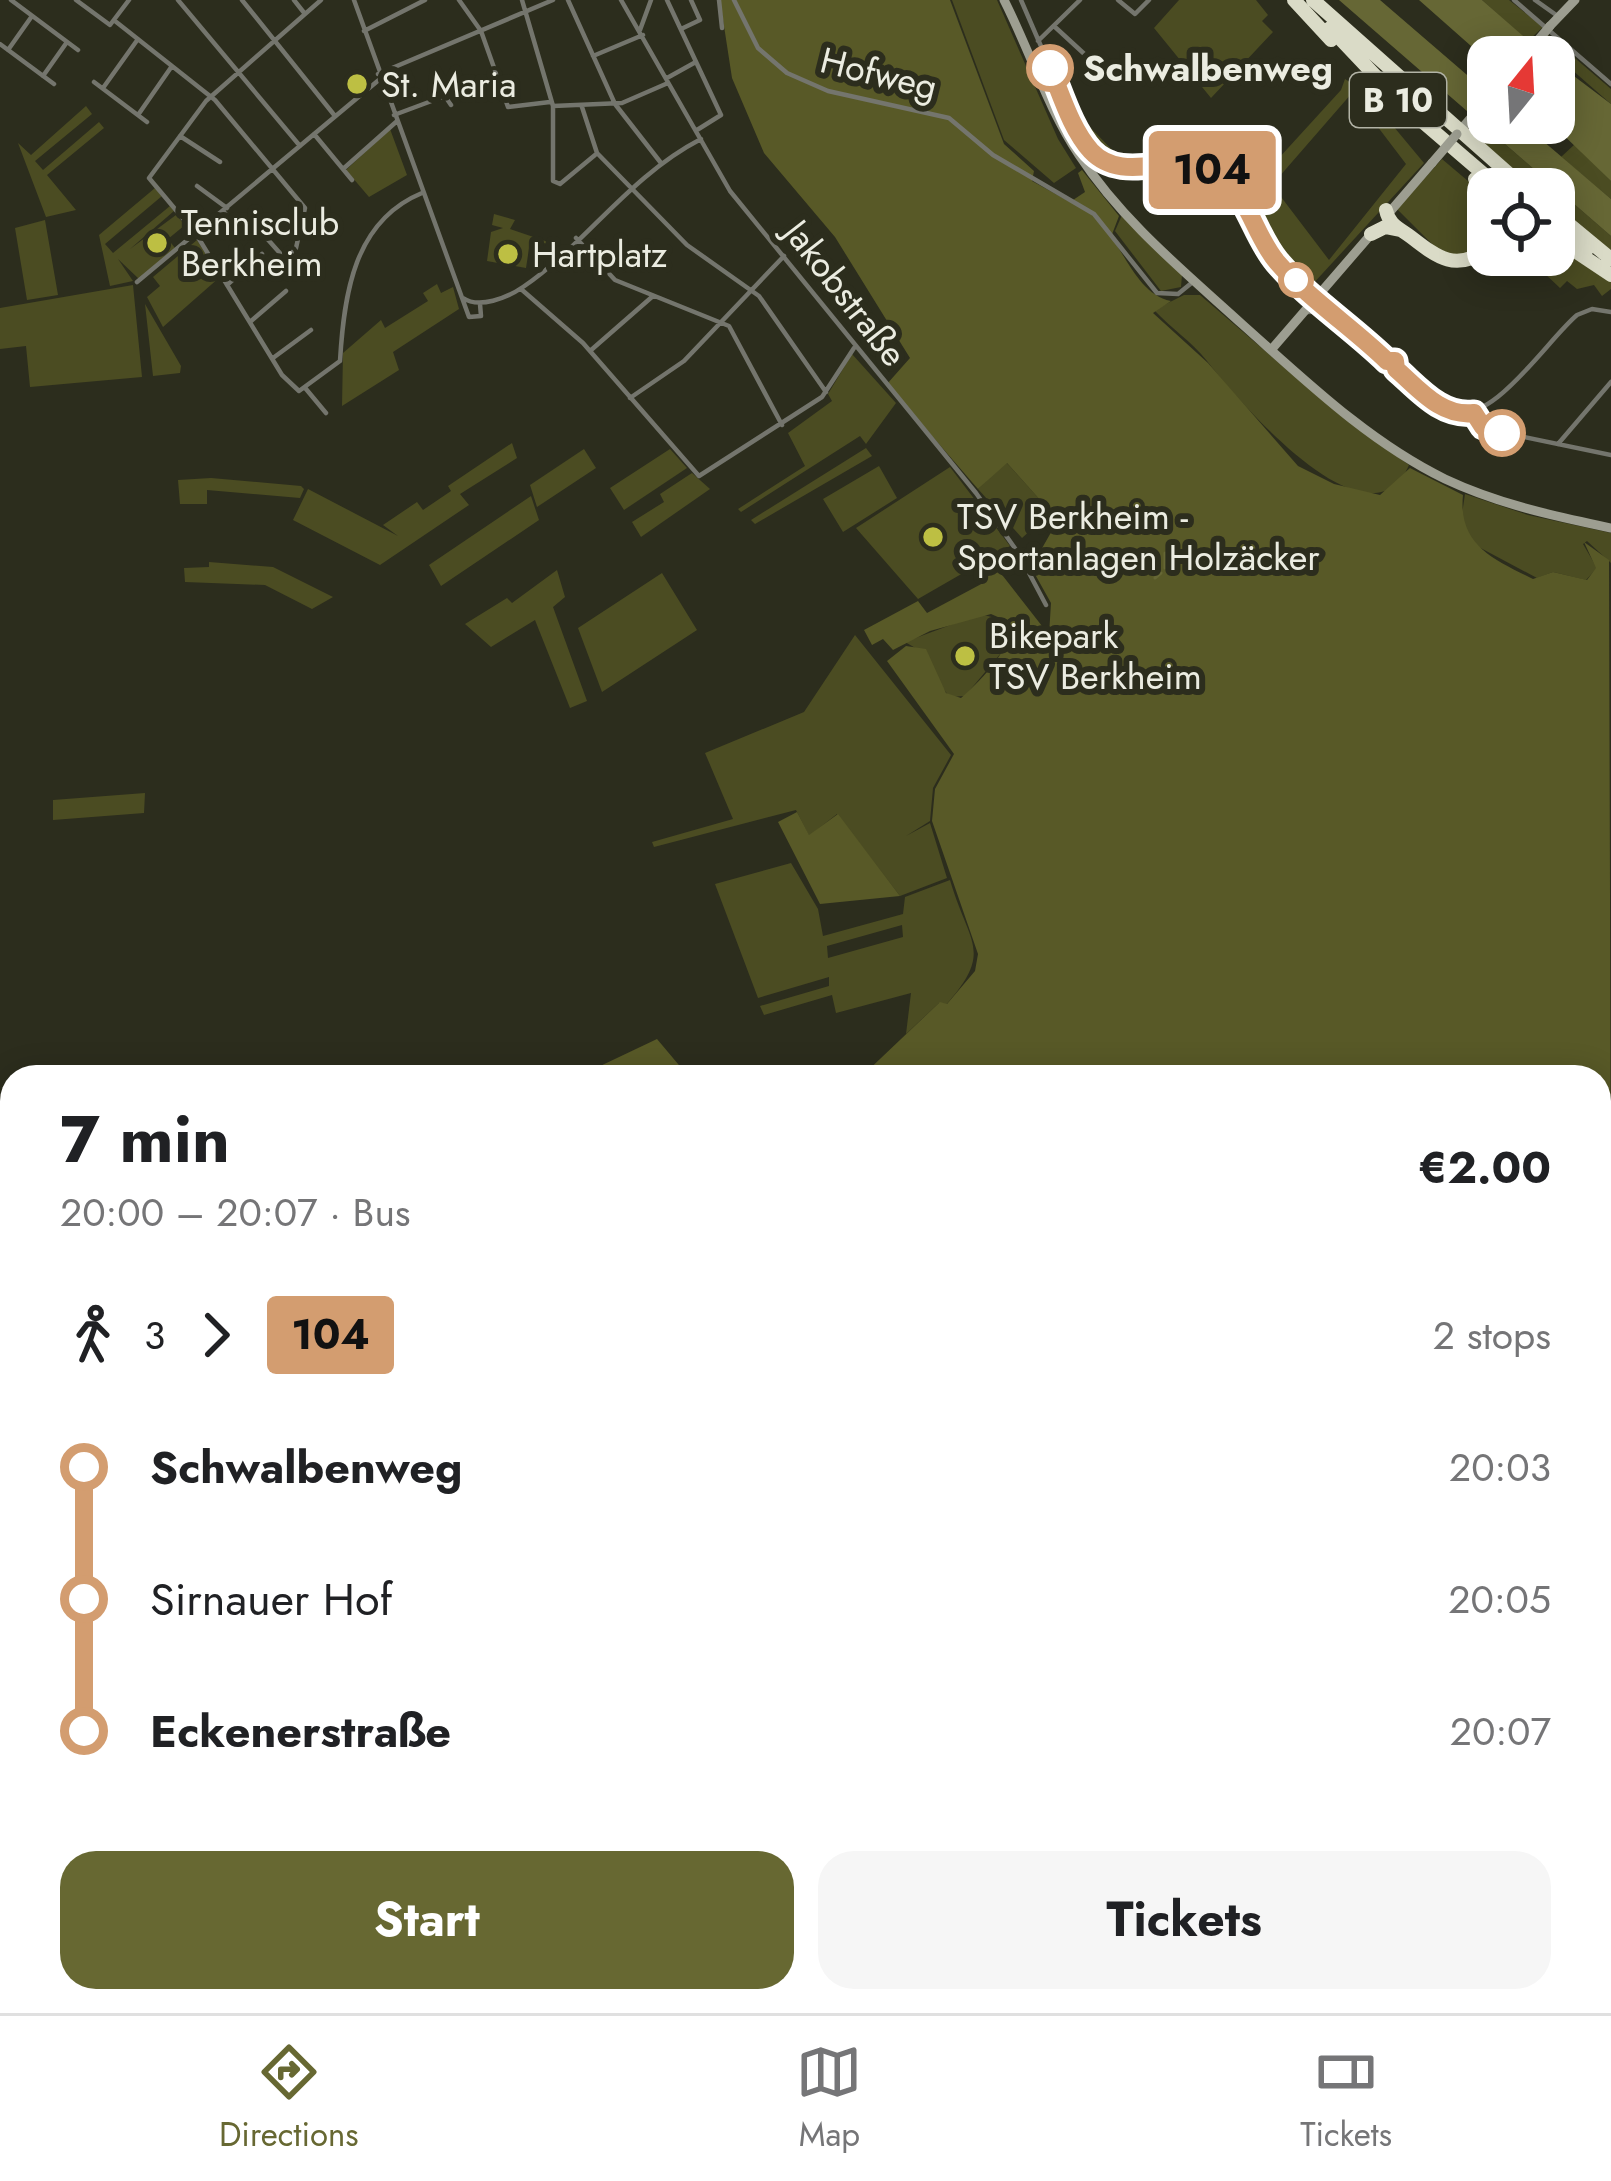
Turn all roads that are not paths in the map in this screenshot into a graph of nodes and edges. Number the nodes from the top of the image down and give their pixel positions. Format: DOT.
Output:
graph roads {
  1 [pos="11,0"];
  2 [pos="76,0"];
  3 [pos="129,0"];
  4 [pos="178,0"];
  5 [pos="242,0"];
  6 [pos="294,0"];
  7 [pos="321,0"];
  8 [pos="354,0"];
  9 [pos="424,0"];
  10 [pos="459,0"];
  11 [pos="522,0"];
  12 [pos="554,0"];
  13 [pos="568,0"];
  14 [pos="622,0"];
  15 [pos="651,0"];
  16 [pos="667,0"];
  17 [pos="691,0"];
  18 [pos="719,0"];
  19 [pos="734,0"];
  20 [pos="1004,0"];
  21 [pos="1021,0"];
  22 [pos="1118,0"];
  23 [pos="1149,0"];
  24 [pos="1294,0"];
  25 [pos="1309,0"];
  26 [pos="1514,0"];
  27 [pos="1535,0"];
  28 [pos="1574,0"];
  29 [pos="1076,1"];
  30 [pos="526,10"];
  31 [pos="305,14"];
  32 [pos="32,16"];
  33 [pos="1559,17"];
  34 [pos="1048,18"];
  35 [pos="113,22"];
  36 [pos="1055,26"];
  37 [pos="478,27"];
  38 [pos="722,28"];
  39 [pos="681,29"];
  40 [pos="364,31"];
  41 [pos="642,33"];
  42 [pos="1542,36"];
  43 [pos="138,39"];
  44 [pos="274,40"];
  45 [pos="1039,41"];
  46 [pos="68,42"];
  47 [pos="0,44"];
  48 [pos="8,50"];
  49 [pos="78,50"];
  50 [pos="592,57"];
  51 [pos="1092,61"];
  52 [pos="696,62"];
  53 [pos="172,66"];
  54 [pos="239,71"];
  55 [pos="44,76"];
  56 [pos="379,76"];
  57 [pos="669,80"];
  58 [pos="94,82"];
  59 [pos="54,84"];
  60 [pos="1611,85"];
  61 [pos="103,88"];
  62 [pos="211,97"];
  63 [pos="552,104"];
  64 [pos="616,104"];
  65 [pos="451,105"];
  66 [pos="582,107"];
  67 [pos="137,115"];
  68 [pos="335,116"];
  69 [pos="395,118"];
  70 [pos="147,122"];
  71 [pos="1467,123"];
  72 [pos="697,130"];
  73 [pos="1461,130"];
  74 [pos="314,134"];
  75 [pos="180,136"];
  76 [pos="701,139"];
  77 [pos="300,146"];
  78 [pos="597,153"];
  79 [pos="220,162"];
  80 [pos="661,163"];
  81 [pos="1477,168"];
  82 [pos="1503,168"];
  83 [pos="343,169"];
  84 [pos="271,170"];
  85 [pos="1467,173"];
  86 [pos="352,180"];
  87 [pos="196,186"];
  88 [pos="633,186"];
  89 [pos="422,193"];
  90 [pos="225,210"];
  91 [pos="1388,211"];
  92 [pos="255,225"];
  93 [pos="1400,230"];
  94 [pos="1575,230"];
  95 [pos="196,234"];
  96 [pos="243,234"];
  97 [pos="1371,234"];
  98 [pos="576,238"];
  99 [pos="1575,240"];
  100 [pos="1575,251"];
  101 [pos="262,254"];
  102 [pos="784,256"];
  103 [pos="1467,257"];
  104 [pos="286,260"];
  105 [pos="1467,260"];
  106 [pos="1611,262"];
  107 [pos="294,268"];
  108 [pos="1611,275"];
  109 [pos="1194,281"];
  110 [pos="137,283"];
  111 [pos="227,285"];
  112 [pos="521,289"];
  113 [pos="752,290"];
  114 [pos="286,291"];
  115 [pos="1318,294"];
  116 [pos="653,296"];
  117 [pos="463,298"];
  118 [pos="481,304"];
  119 [pos="1331,311"];
  120 [pos="1611,312"];
  121 [pos="1304,314"];
  122 [pos="250,322"];
  123 [pos="722,322"];
  124 [pos="311,330"];
  125 [pos="1281,338"];
  126 [pos="1259,339"];
  127 [pos="854,348"];
  128 [pos="1374,349"];
  129 [pos="1271,350"];
  130 [pos="590,351"];
  131 [pos="272,359"];
  132 [pos="1288,364"];
  133 [pos="1396,369"];
  134 [pos="1611,382"];
  135 [pos="306,389"];
  136 [pos="826,392"];
  137 [pos="629,398"];
  138 [pos="326,413"];
  139 [pos="1474,413"];
  140 [pos="782,425"];
  141 [pos="1558,444"];
  142 [pos="1611,455"];
  143 [pos="1611,528"];
  144 [pos="1046,605"];
  1 -- 32 [label="street"];
  2 -- 35 [label="street"];
  3 -- 35 [label="street"];
  4 -- 54 [label="street"];
  5 -- 44 [label="street"];
  6 -- 31 [label="street"];
  7 -- 31 [label="street"];
  8 -- 40 [label="street"];
  9 -- 40 [label="street"];
  10 -- 37 [label="street"];
  11 -- 30 [label="street"];
  12 -- 30 [label="street"];
  13 -- 50 [label="street"];
  14 -- 41 [label="street, Jakobstraße"];
  15 -- 41 [label="street"];
  16 -- 39 [label="street"];
  17 -- 39 [label="street"];
  18 -- 38 [label="street"];
  19 -- 109 [label="street, Hofweg"];
  20 -- 109 [label="main road"];
  21 -- 45 [label="street"];
  22 -- 23 [label="street"];
  24 -- 85 [label="highway, B 10"];
  25 -- 73 [label="highway"];
  25 -- 81 [label="highway, B 10"];
  26 -- 60 [label="street"];
  27 -- 33 [label="street"];
  28 -- 33 [label="main road"];
  29 -- 36 [label="street"];
  30 -- 37 [label="street"];
  30 -- 63 [label="street"];
  31 -- 44 [label="street"];
  32 -- 46 [label="street"];
  32 -- 48 [label="street"];
  33 -- 42 [label="main road, bridge"];
  34 -- 36 [label="street"];
  35 -- 43 [label="street"];
  36 -- 45 [label="street"];
  36 -- 51 [label="street"];
  37 -- 56 [label="street"];
  37 -- 63 [label="street"];
  39 -- 52 [label="street"];
  40 -- 56 [label="street"];
  41 -- 50 [label="street"];
  41 -- 57 [label="street, Jakobstraße"];
  43 -- 53 [label="street"];
  43 -- 61 [label="street"];
  44 -- 54 [label="street"];
  44 -- 68 [label="street"];
  45 -- 115 [label="street"];
  46 -- 49 [label="street"];
  46 -- 55 [label="street"];
  47 -- 48 [label="street"];
  48 -- 55 [label="street"];
  50 -- 64 [label="street"];
  52 -- 57 [label="street"];
  52 -- 72 [label="street"];
  53 -- 62 [label="street"];
  53 -- 67 [label="street"];
  54 -- 62 [label="street"];
  54 -- 77 [label="street"];
  55 -- 59 [label="street"];
  56 -- 68 [label="street"];
  56 -- 69 [label="street"];
  57 -- 64 [label="street"];
  57 -- 72 [label="street, Jakobstraße"];
  58 -- 61 [label="street"];
  61 -- 67 [label="street"];
  62 -- 75 [label="street"];
  62 -- 84 [label="street"];
  63 -- 66 [label="street"];
  63 -- 78 [label="street"];
  64 -- 66 [label="street"];
  64 -- 80 [label="street"];
  65 -- 69 [label="street"];
  66 -- 78 [label="street"];
  67 -- 70 [label="street"];
  68 -- 74 [label="street"];
  69 -- 83 [label="street"];
  69 -- 89 [label="street"];
  71 -- 73 [label="main road"];
  72 -- 76 [label="street, Jakobstraße"];
  73 -- 82 [label="highway"];
  73 -- 91 [label="main road, bridge"];
  74 -- 77 [label="street"];
  74 -- 83 [label="street"];
  75 -- 79 [label="street"];
  75 -- 95 [label="street"];
  76 -- 80 [label="street"];
  76 -- 102 [label="street, Jakobstraße"];
  77 -- 84 [label="street"];
  78 -- 88 [label="street"];
  80 -- 88 [label="street"];
  83 -- 86 [label="street"];
  84 -- 90 [label="street"];
  84 -- 104 [label="street"];
  87 -- 90 [label="street"];
  88 -- 98 [label="street"];
  88 -- 113 [label="street"];
  89 -- 117 [label="street"];
  89 -- 135 [label="street"];
  90 -- 95 [label="street"];
  90 -- 96 [label="street"];
  91 -- 93 [label="highway"];
  91 -- 97 [label="main road"];
  91 -- 103 [label="highway"];
  91 -- 115 [label="main road"];
  92 -- 104 [label="street"];
  93 -- 97 [label="highway"];
  93 -- 105 [label="highway"];
  94 -- 106 [label="highway"];
  95 -- 110 [label="street"];
  95 -- 111 [label="street"];
  97 -- 115 [label="main road"];
  98 -- 112 [label="street"];
  98 -- 116 [label="street"];
  99 -- 106 [label="highway"];
  100 -- 108 [label="highway"];
  101 -- 111 [label="street"];
  102 -- 113 [label="street"];
  102 -- 127 [label="street, Jakobstraße"];
  104 -- 107 [label="street"];
  109 -- 126 [label="main road"];
  111 -- 122 [label="street"];
  112 -- 118 [label="street"];
  112 -- 130 [label="street"];
  113 -- 123 [label="street"];
  113 -- 136 [label="street"];
  114 -- 122 [label="street"];
  115 -- 119 [label="street"];
  115 -- 119 [label="street"];
  115 -- 121 [label="main road"];
  115 -- 125 [label="main road"];
  116 -- 123 [label="street"];
  116 -- 130 [label="street"];
  117 -- 118 [label="street"];
  117 -- 118 [label="street"];
  119 -- 121 [label="street"];
  119 -- 128 [label="street"];
  120 -- 139 [label="street"];
  121 -- 125 [label="main road"];
  122 -- 131 [label="street"];
  123 -- 137 [label="street"];
  123 -- 140 [label="street"];
  124 -- 131 [label="street"];
  125 -- 126 [label="main road"];
  125 -- 129 [label="main road"];
  125 -- 132 [label="main road"];
  126 -- 129 [label="main road"];
  127 -- 136 [label="street"];
  127 -- 144 [label="street, Jakobstraße"];
  129 -- 132 [label="main road"];
  130 -- 137 [label="street"];
  131 -- 135 [label="street"];
  132 -- 143 [label="main road"];
  133 -- 139 [label="street"];
  134 -- 141 [label="street"];
  135 -- 138 [label="street"];
  136 -- 140 [label="street"];
  137 -- 140 [label="street"];
  139 -- 141 [label="street"];
  141 -- 142 [label="street"];
}
